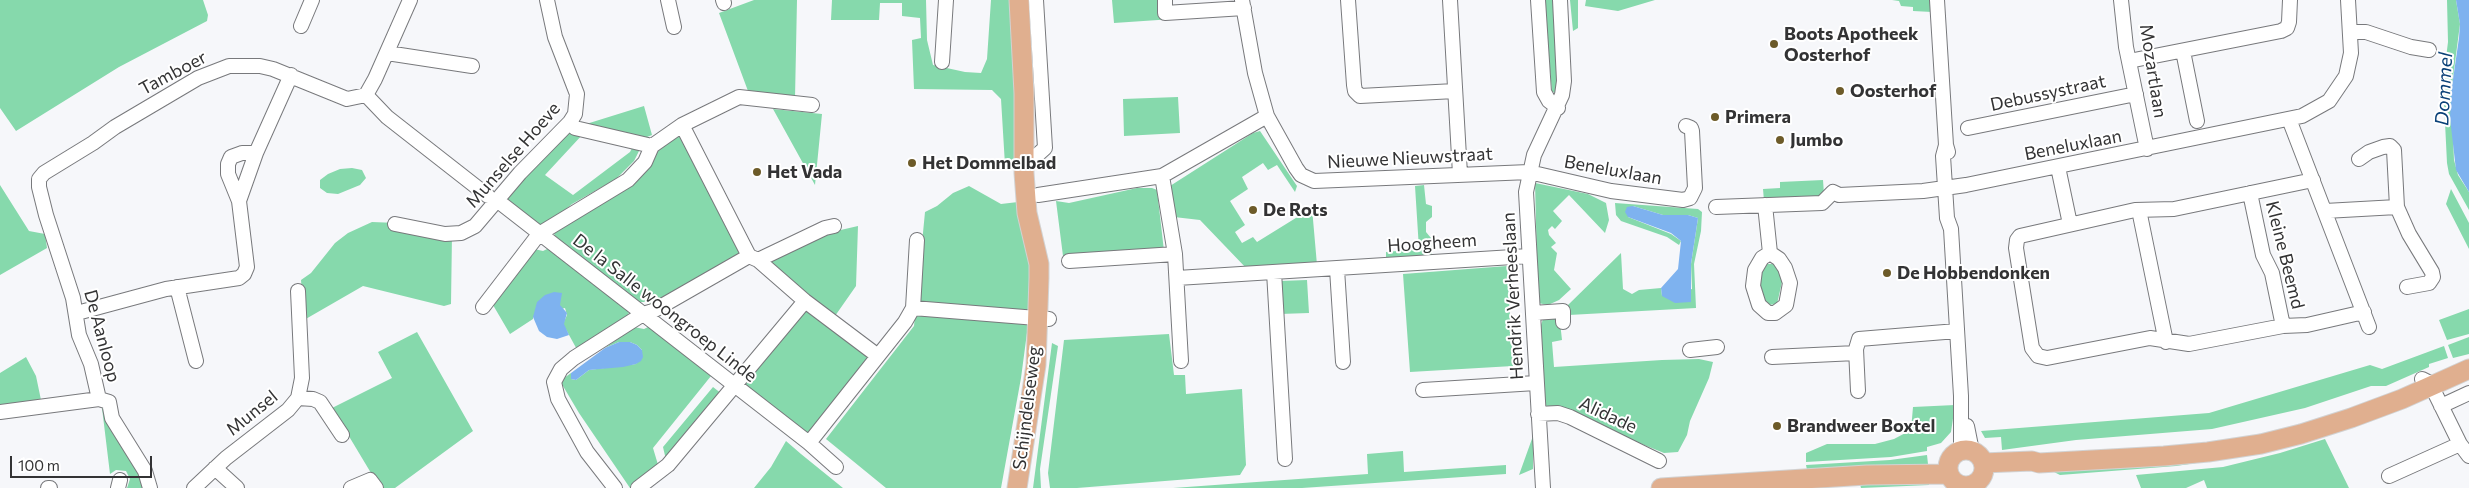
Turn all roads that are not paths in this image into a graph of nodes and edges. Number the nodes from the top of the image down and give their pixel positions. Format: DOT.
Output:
graph roads {
  1 [pos="312,0"];
  2 [pos="410,0"];
  3 [pos="547,0"];
  4 [pos="668,0"];
  5 [pos="946,0"];
  6 [pos="1019,0"];
  7 [pos="1028,0"];
  8 [pos="1036,0"];
  9 [pos="1164,0"];
  10 [pos="1348,0"];
  11 [pos="1450,0"];
  12 [pos="1538,0"];
  13 [pos="1560,0"];
  14 [pos="1937,0"];
  15 [pos="2121,0"];
  16 [pos="2290,0"];
  17 [pos="2348,0"];
  18 [pos="1243,4"];
  19 [pos="301,26"];
  20 [pos="674,27"];
  21 [pos="2350,32"];
  22 [pos="2183,50"];
  23 [pos="2429,50"];
  24 [pos="387,53"];
  25 [pos="2129,61"];
  26 [pos="942,62"];
  27 [pos="472,66"];
  28 [pos="290,75"];
  29 [pos="1455,91"];
  30 [pos="2136,94"];
  31 [pos="366,95"];
  32 [pos="812,105"];
  33 [pos="1558,108"];
  34 [pos="1267,116"];
  35 [pos="2289,120"];
  36 [pos="2197,121"];
  37 [pos="570,122"];
  38 [pos="682,125"];
  39 [pos="1686,126"];
  40 [pos="1968,128"];
  41 [pos="652,146"];
  42 [pos="2147,149"];
  43 [pos="256,153"];
  44 [pos="1035,157"];
  45 [pos="2359,160"];
  46 [pos="2058,167"];
  47 [pos="1529,172"];
  48 [pos="1460,174"];
  49 [pos="1162,176"];
  50 [pos="39,179"];
  51 [pos="2313,180"];
  52 [pos="1948,188"];
  53 [pos="2250,194"];
  54 [pos="1038,195"];
  55 [pos="493,198"];
  56 [pos="240,201"];
  57 [pos="1765,205"];
  58 [pos="2397,207"];
  59 [pos="1716,208"];
  60 [pos="2139,210"];
  61 [pos="2325,210"];
  62 [pos="395,224"];
  63 [pos="2070,224"];
  64 [pos="834,226"];
  65 [pos="539,234"];
  66 [pos="917,240"];
  67 [pos="1770,253"];
  68 [pos="1175,254"];
  69 [pos="1529,256"];
  70 [pos="754,258"];
  71 [pos="1069,261"];
  72 [pos="1337,269"];
  73 [pos="1274,272"];
  74 [pos="1177,278"];
  75 [pos="177,287"];
  76 [pos="2408,287"];
  77 [pos="298,291"];
  78 [pos="804,301"];
  79 [pos="483,307"];
  80 [pos="913,308"];
  81 [pos="2364,312"];
  82 [pos="77,313"];
  83 [pos="1533,313"];
  84 [pos="643,314"];
  85 [pos="1043,318"];
  86 [pos="1563,322"];
  87 [pos="2283,326"];
  88 [pos="2370,327"];
  89 [pos="1957,331"];
  90 [pos="2166,342"];
  91 [pos="1717,347"];
  92 [pos="1690,350"];
  93 [pos="1856,353"];
  94 [pos="878,356"];
  95 [pos="1772,357"];
  96 [pos="196,361"];
  97 [pos="1181,361"];
  98 [pos="1343,362"];
  99 [pos="2469,364"];
  100 [pos="2469,368"];
  101 [pos="1536,383"];
  102 [pos="2427,383"];
  103 [pos="735,386"];
  104 [pos="1423,390"];
  105 [pos="1858,391"];
  106 [pos="2469,393"];
  107 [pos="298,398"];
  108 [pos="99,399"];
  109 [pos="2441,406"];
  110 [pos="0,412"];
  111 [pos="1538,414"];
  112 [pos="342,435"];
  113 [pos="809,443"];
  114 [pos="2460,444"];
  115 [pos="2469,456"];
  116 [pos="1285,459"];
  117 [pos="1659,461"];
  118 [pos="836,467"];
  119 [pos="216,468"];
  120 [pos="1967,472"];
  121 [pos="2389,476"];
  122 [pos="1812,483"];
  123 [pos="373,484"];
  124 [pos="150,488"];
  125 [pos="194,488"];
  126 [pos="237,488"];
  127 [pos="351,488"];
  128 [pos="615,488"];
  129 [pos="638,488"];
  130 [pos="1017,488"];
  131 [pos="1026,488"];
  132 [pos="1543,488"];
  133 [pos="1661,488"];
  1 -- 19 [label="street"];
  2 -- 24 [label="street"];
  3 -- 37 [label="street, Munselse Hoeve"];
  4 -- 20 [label="street"];
  5 -- 26 [label="street"];
  6 -- 85 [label="main road, Schijndelseweg"];
  7 -- 44 [label="main road, Schijndelseweg"];
  8 -- 44 [label="street, Schijndelseweg"];
  9 -- 18 [label="street"];
  10 -- 29 [label="street"];
  11 -- 29 [label="street"];
  12 -- 33 [label="street"];
  13 -- 33 [label="street, Hendrik Verheeslaan"];
  14 -- 52 [label="street"];
  15 -- 25 [label="street, Mozartlaan"];
  16 -- 22 [label="street"];
  17 -- 21 [label="street, Beneluxlaan"];
  18 -- 34 [label="street, Nieuwe Nieuwstraat"];
  21 -- 23 [label="street"];
  21 -- 35 [label="street, Beneluxlaan"];
  22 -- 25 [label="street"];
  22 -- 36 [label="street"];
  24 -- 27 [label="street"];
  24 -- 31 [label="street"];
  25 -- 30 [label="street, Mozartlaan"];
  28 -- 31 [label="street, Tamboer"];
  28 -- 43 [label="street"];
  28 -- 50 [label="street, Tamboer"];
  29 -- 48 [label="street"];
  30 -- 40 [label="street, Debussystraat"];
  30 -- 42 [label="street, Mozartlaan"];
  31 -- 55 [label="street, De la Salle woongroep Linde"];
  32 -- 38 [label="street"];
  33 -- 47 [label="street, Hendrik Verheeslaan"];
  34 -- 48 [label="street, Nieuwe Nieuwstraat"];
  34 -- 49 [label="street"];
  35 -- 42 [label="street, Beneluxlaan"];
  35 -- 51 [label="street"];
  37 -- 41 [label="street"];
  37 -- 55 [label="street, Munselse Hoeve"];
  38 -- 41 [label="street"];
  38 -- 70 [label="street"];
  39 -- 47 [label="street, Beneluxlaan"];
  41 -- 65 [label="street"];
  42 -- 46 [label="street, Beneluxlaan"];
  43 -- 56 [label="street"];
  43 -- 56 [label="street"];
  44 -- 54 [label="main road, Schijndelseweg"];
  45 -- 58 [label="street"];
  46 -- 52 [label="street, Beneluxlaan"];
  46 -- 63 [label="street"];
  47 -- 48 [label="street, Nieuwe Nieuwstraat"];
  47 -- 69 [label="street, Hendrik Verheeslaan"];
  49 -- 54 [label="street"];
  49 -- 68 [label="street"];
  50 -- 82 [label="street, De Aanloop"];
  51 -- 53 [label="street, Kleine Beemd"];
  51 -- 61 [label="street"];
  52 -- 57 [label="street, Beneluxlaan"];
  52 -- 89 [label="street"];
  53 -- 60 [label="street, Kleine Beemd"];
  53 -- 87 [label="street, Kleine Beemd"];
  54 -- 85 [label="main road, Schijndelseweg"];
  55 -- 62 [label="street, Munselse Hoeve"];
  55 -- 65 [label="street, De la Salle woongroep Linde"];
  56 -- 75 [label="street"];
  57 -- 59 [label="street, Beneluxlaan"];
  57 -- 67 [label="street"];
  58 -- 61 [label="street"];
  58 -- 76 [label="street"];
  60 -- 63 [label="street, Kleine Beemd"];
  60 -- 90 [label="street"];
  61 -- 81 [label="street"];
  63 -- 90 [label="street, Kleine Beemd"];
  64 -- 70 [label="street"];
  65 -- 79 [label="street"];
  65 -- 84 [label="street, De la Salle woongroep Linde"];
  66 -- 80 [label="street"];
  68 -- 71 [label="street"];
  68 -- 74 [label="street"];
  69 -- 72 [label="street, Hoogheem"];
  69 -- 83 [label="street, Hendrik Verheeslaan"];
  70 -- 78 [label="street"];
  70 -- 84 [label="street"];
  72 -- 73 [label="street, Hoogheem"];
  72 -- 98 [label="street"];
  73 -- 74 [label="street, Hoogheem"];
  73 -- 116 [label="street"];
  74 -- 97 [label="street"];
  75 -- 82 [label="street"];
  75 -- 96 [label="street"];
  77 -- 107 [label="street, Munsel"];
  78 -- 94 [label="street"];
  78 -- 103 [label="street"];
  80 -- 85 [label="street"];
  80 -- 94 [label="street"];
  81 -- 87 [label="street, Kleine Beemd"];
  81 -- 88 [label="street"];
  82 -- 108 [label="street, De Aanloop"];
  83 -- 86 [label="street"];
  83 -- 101 [label="street, Hendrik Verheeslaan"];
  84 -- 103 [label="street, De la Salle woongroep Linde"];
  84 -- 128 [label="street"];
  85 -- 130 [label="main road, Schijndelseweg"];
  85 -- 131 [label="main road, Schijndelseweg"];
  87 -- 90 [label="street, Kleine Beemd"];
  89 -- 93 [label="street"];
  89 -- 120 [label="street"];
  91 -- 92 [label="street"];
  93 -- 95 [label="street"];
  93 -- 105 [label="street"];
  94 -- 113 [label="street"];
  99 -- 102 [label="main road"];
  100 -- 102 [label="main road"];
  101 -- 104 [label="street"];
  101 -- 111 [label="street, Hendrik Verheeslaan"];
  102 -- 109 [label="street"];
  102 -- 120 [label="main road"];
  103 -- 113 [label="street, De la Salle woongroep Linde"];
  103 -- 129 [label="street"];
  106 -- 109 [label="street"];
  107 -- 112 [label="street"];
  107 -- 119 [label="street, Munsel"];
  108 -- 110 [label="street"];
  108 -- 124 [label="street, De Aanloop"];
  109 -- 114 [label="street"];
  111 -- 117 [label="street, Alidade"];
  111 -- 132 [label="street, Hendrik Verheeslaan"];
  113 -- 118 [label="street, De la Salle woongroep Linde"];
  114 -- 115 [label="street"];
  114 -- 121 [label="street"];
  119 -- 125 [label="street, Munsel"];
  119 -- 126 [label="street"];
  120 -- 122 [label="main road"];
  122 -- 133 [label="main road"];
  123 -- 127 [label="street"];
}
